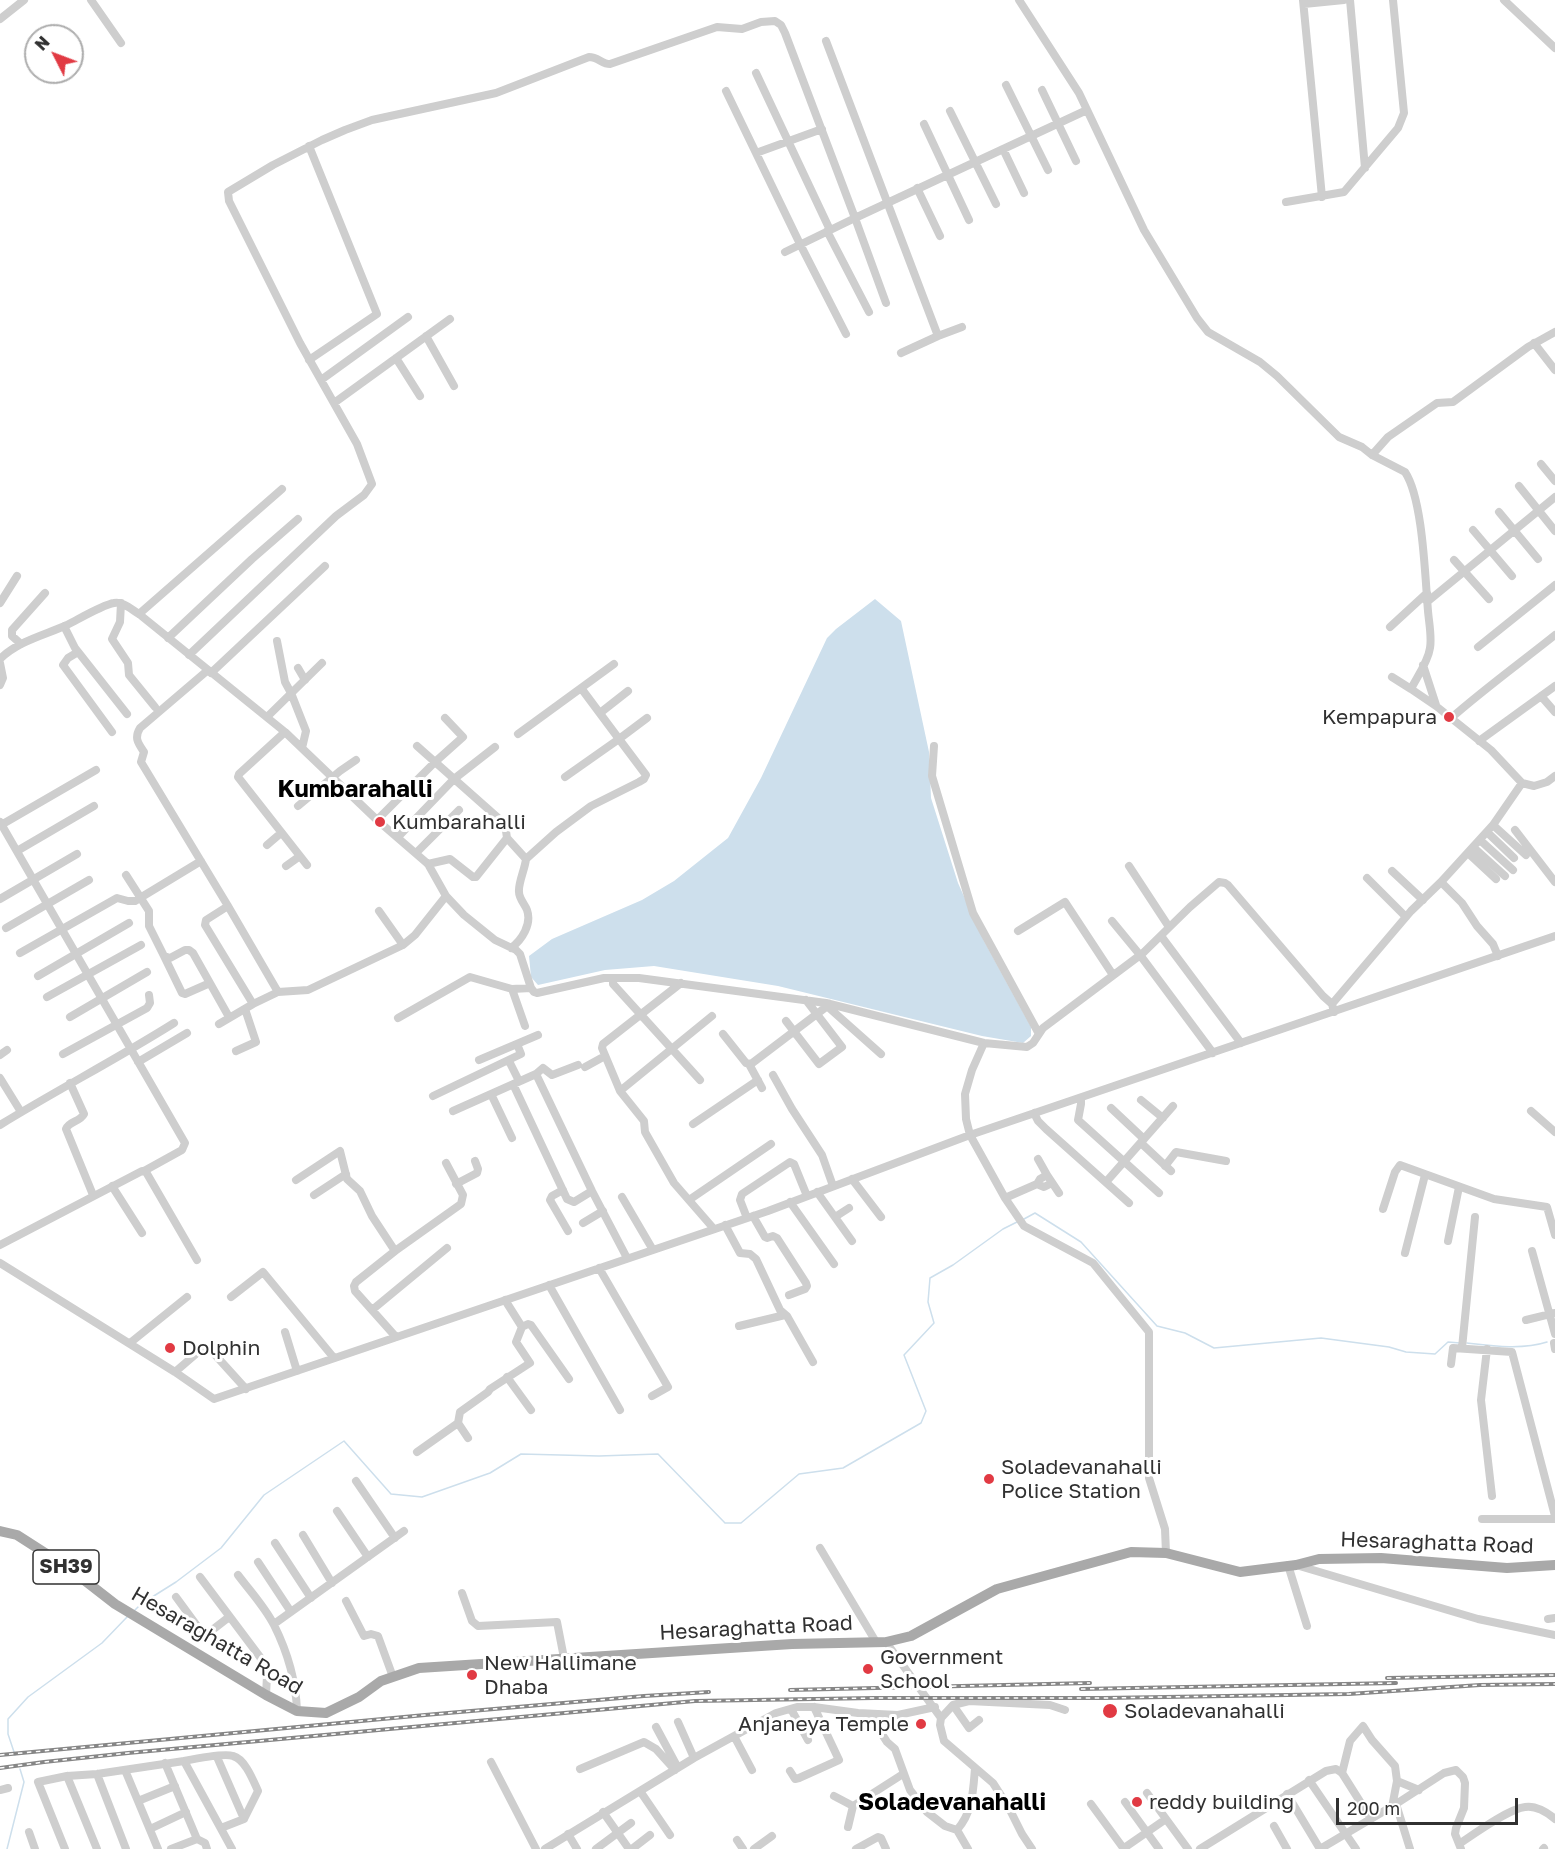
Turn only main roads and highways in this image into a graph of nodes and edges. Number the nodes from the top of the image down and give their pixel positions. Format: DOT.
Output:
graph roads {
  1 [pos="0,1531"];
  2 [pos="1555,1565"];
  1 -- 2 [label="main road, Hesaraghatta Road / SH39"];
}
